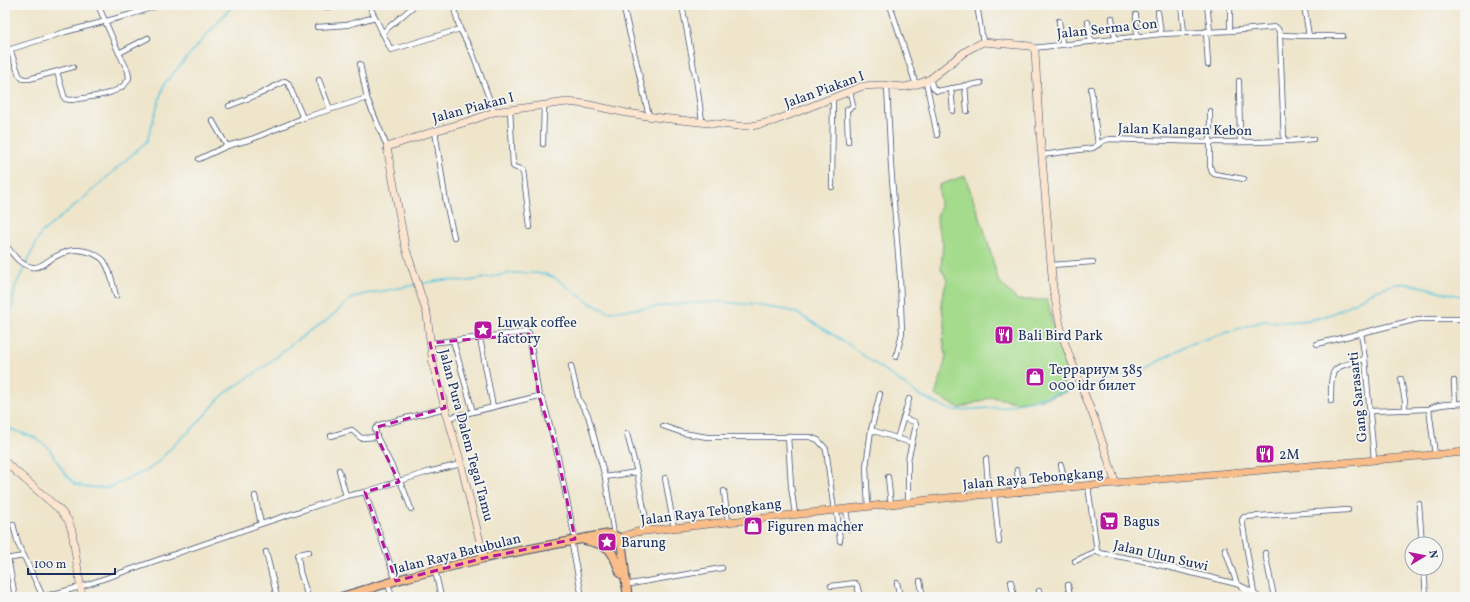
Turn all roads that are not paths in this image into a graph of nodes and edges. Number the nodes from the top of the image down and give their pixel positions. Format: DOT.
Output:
graph roads {
  1 [pos="98,5"];
  2 [pos="160,5"];
  3 [pos="348,5"];
  4 [pos="415,5"];
  5 [pos="453,5"];
  6 [pos="623,5"];
  7 [pos="682,5"];
  8 [pos="890,5"];
  9 [pos="977,5"];
  10 [pos="1180,5"];
  11 [pos="1207,5"];
  12 [pos="1230,5"];
  13 [pos="1304,5"];
  14 [pos="313,6"];
  15 [pos="371,6"];
  16 [pos="1158,12"];
  17 [pos="1136,14"];
  18 [pos="375,17"];
  19 [pos="1112,18"];
  20 [pos="104,21"];
  21 [pos="1059,21"];
  22 [pos="1088,22"];
  23 [pos="317,27"];
  24 [pos="460,29"];
  25 [pos="1208,31"];
  26 [pos="1230,31"];
  27 [pos="1184,32"];
  28 [pos="382,33"];
  29 [pos="1161,34"];
  30 [pos="1280,35"];
  31 [pos="1137,36"];
  32 [pos="1309,36"];
  33 [pos="1343,36"];
  34 [pos="148,38"];
  35 [pos="1115,38"];
  36 [pos="983,42"];
  37 [pos="1091,42"];
  38 [pos="1062,44"];
  39 [pos="1033,48"];
  40 [pos="7,50"];
  41 [pos="119,53"];
  42 [pos="360,64"];
  43 [pos="1208,65"];
  44 [pos="73,67"];
  45 [pos="57,72"];
  46 [pos="319,80"];
  47 [pos="928,80"];
  48 [pos="1239,81"];
  49 [pos="981,83"];
  50 [pos="916,85"];
  51 [pos="887,86"];
  52 [pos="965,86"];
  53 [pos="951,88"];
  54 [pos="1091,89"];
  55 [pos="850,91"];
  56 [pos="833,97"];
  57 [pos="367,98"];
  58 [pos="544,105"];
  59 [pos="229,106"];
  60 [pos="330,109"];
  61 [pos="510,109"];
  62 [pos="953,111"];
  63 [pos="967,111"];
  64 [pos="1210,111"];
  65 [pos="494,112"];
  66 [pos="649,116"];
  67 [pos="303,118"];
  68 [pos="212,120"];
  69 [pos="702,122"];
  70 [pos="435,131"];
  71 [pos="937,135"];
  72 [pos="1314,139"];
  73 [pos="1284,141"];
  74 [pos="848,142"];
  75 [pos="1210,142"];
  76 [pos="1240,142"];
  77 [pos="543,144"];
  78 [pos="1098,145"];
  79 [pos="227,146"];
  80 [pos="387,147"];
  81 [pos="1042,155"];
  82 [pos="199,159"];
  83 [pos="1244,179"];
  84 [pos="832,188"];
  85 [pos="530,227"];
  86 [pos="454,237"];
  87 [pos="5,244"];
  88 [pos="1093,262"];
  89 [pos="1051,266"];
  90 [pos="116,296"];
  91 [pos="1465,319"];
  92 [pos="1361,333"];
  93 [pos="480,338"];
  94 [pos="453,340"];
  95 [pos="430,343"];
  96 [pos="1317,344"];
  97 [pos="896,357"];
  98 [pos="1365,358"];
  99 [pos="571,366"];
  100 [pos="1401,379"];
  101 [pos="1454,381"];
  102 [pos="880,394"];
  103 [pos="539,396"];
  104 [pos="909,399"];
  105 [pos="1331,401"];
  106 [pos="1465,403"];
  107 [pos="1455,404"];
  108 [pos="493,407"];
  109 [pos="445,408"];
  110 [pos="1405,409"];
  111 [pos="1429,409"];
  112 [pos="1370,411"];
  113 [pos="473,412"];
  114 [pos="448,418"];
  115 [pos="903,418"];
  116 [pos="663,426"];
  117 [pos="871,430"];
  118 [pos="627,434"];
  119 [pos="331,436"];
  120 [pos="788,436"];
  121 [pos="377,437"];
  122 [pos="896,438"];
  123 [pos="912,443"];
  124 [pos="1465,452"];
  125 [pos="1435,455"];
  126 [pos="986,459"];
  127 [pos="1374,459"];
  128 [pos="5,462"];
  129 [pos="461,464"];
  130 [pos="1061,465"];
  131 [pos="339,470"];
  132 [pos="1018,470"];
  133 [pos="637,472"];
  134 [pos="605,477"];
  135 [pos="888,477"];
  136 [pos="665,478"];
  137 [pos="399,482"];
  138 [pos="1116,484"];
  139 [pos="1088,486"];
  140 [pos="1066,488"];
  141 [pos="724,491"];
  142 [pos="365,492"];
  143 [pos="1020,493"];
  144 [pos="992,495"];
  145 [pos="255,496"];
  146 [pos="346,496"];
  147 [pos="908,503"];
  148 [pos="1419,504"];
  149 [pos="891,505"];
  150 [pos="868,507"];
  151 [pos="411,509"];
  152 [pos="846,510"];
  153 [pos="1348,510"];
  154 [pos="836,511"];
  155 [pos="795,514"];
  156 [pos="728,522"];
  157 [pos="13,524"];
  158 [pos="262,524"];
  159 [pos="674,528"];
  160 [pos="849,529"];
  161 [pos="648,531"];
  162 [pos="1421,536"];
  163 [pos="617,537"];
  164 [pos="575,539"];
  165 [pos="840,541"];
  166 [pos="999,542"];
  167 [pos="608,547"];
  168 [pos="1225,549"];
  169 [pos="1097,551"];
  170 [pos="266,552"];
  171 [pos="309,552"];
  172 [pos="1265,553"];
  173 [pos="24,556"];
  174 [pos="484,558"];
  175 [pos="7,559"];
  176 [pos="1075,561"];
  177 [pos="722,568"];
  178 [pos="435,570"];
  179 [pos="1425,576"];
  180 [pos="396,581"];
  181 [pos="920,581"];
  182 [pos="625,582"];
  183 [pos="1011,582"];
  184 [pos="897,583"];
  185 [pos="388,584"];
  186 [pos="1237,584"];
  187 [pos="1068,585"];
  188 [pos="831,586"];
  189 [pos="80,587"];
  190 [pos="1245,588"];
  191 [pos="1039,590"];
  192 [pos="1254,593"];
  193 [pos="15,597"];
  194 [pos="43,597"];
  195 [pos="82,597"];
  196 [pos="277,597"];
  197 [pos="308,597"];
  198 [pos="341,597"];
  199 [pos="392,597"];
  200 [pos="441,597"];
  201 [pos="582,597"];
  202 [pos="628,597"];
  203 [pos="860,597"];
  204 [pos="900,597"];
  205 [pos="923,597"];
  206 [pos="1014,597"];
  207 [pos="1041,597"];
  208 [pos="1070,597"];
  209 [pos="1246,597"];
  210 [pos="1259,597"];
  211 [pos="1274,597"];
  212 [pos="1426,597"];
  1 -- 20 [label="street"];
  2 -- 20 [label="street"];
  3 -- 14 [label="street"];
  4 -- 28 [label="street"];
  5 -- 24 [label="street"];
  6 -- 66 [label="street"];
  7 -- 69 [label="street"];
  8 -- 50 [label="street"];
  9 -- 36 [label="street"];
  10 -- 27 [label="street"];
  11 -- 25 [label="street"];
  12 -- 26 [label="street"];
  13 -- 32 [label="street"];
  15 -- 18 [label="street"];
  16 -- 29 [label="street"];
  17 -- 31 [label="street"];
  18 -- 23 [label="street"];
  18 -- 28 [label="street"];
  19 -- 35 [label="street"];
  20 -- 40 [label="street"];
  20 -- 41 [label="street"];
  21 -- 38 [label="street"];
  22 -- 37 [label="street"];
  24 -- 28 [label="street"];
  24 -- 65 [label="street"];
  25 -- 26 [label="street, Jalan Serma Con"];
  25 -- 27 [label="street, Jalan Serma Con"];
  25 -- 43 [label="street"];
  26 -- 30 [label="street, Jalan Serma Con"];
  27 -- 29 [label="street, Jalan Serma Con"];
  29 -- 31 [label="street, Jalan Serma Con"];
  30 -- 32 [label="street"];
  30 -- 73 [label="street"];
  31 -- 35 [label="street, Jalan Serma Con"];
  32 -- 33 [label="street"];
  34 -- 41 [label="street"];
  35 -- 37 [label="street, Jalan Serma Con"];
  36 -- 39 [label="street"];
  36 -- 47 [label="street, Jalan Piakan I"];
  37 -- 38 [label="street, Jalan Serma Con"];
  38 -- 39 [label="street, Jalan Serma Con"];
  39 -- 81 [label="street"];
  40 -- 45 [label="street"];
  41 -- 45 [label="street"];
  42 -- 57 [label="street"];
  44 -- 45 [label="street"];
  46 -- 60 [label="street"];
  47 -- 50 [label="street, Jalan Piakan I"];
  47 -- 53 [label="street"];
  47 -- 71 [label="street"];
  48 -- 76 [label="street"];
  49 -- 52 [label="street"];
  50 -- 51 [label="street, Jalan Piakan I"];
  51 -- 55 [label="street, Jalan Piakan I"];
  51 -- 97 [label="street"];
  52 -- 53 [label="street"];
  52 -- 63 [label="street"];
  53 -- 62 [label="street"];
  54 -- 78 [label="street"];
  55 -- 56 [label="street, Jalan Piakan I"];
  55 -- 74 [label="street"];
  56 -- 69 [label="street, Jalan Piakan I"];
  56 -- 84 [label="street"];
  57 -- 60 [label="street"];
  57 -- 80 [label="street"];
  58 -- 61 [label="street, Jalan Piakan I"];
  58 -- 66 [label="street, Jalan Piakan I"];
  58 -- 77 [label="street"];
  59 -- 67 [label="street"];
  60 -- 67 [label="street"];
  61 -- 65 [label="street, Jalan Piakan I"];
  61 -- 85 [label="street"];
  64 -- 75 [label="street"];
  65 -- 70 [label="street, Jalan Piakan I"];
  66 -- 69 [label="street, Jalan Piakan I"];
  67 -- 79 [label="street"];
  68 -- 79 [label="street"];
  70 -- 80 [label="street, Jalan Piakan I"];
  70 -- 86 [label="street"];
  72 -- 73 [label="street, Jalan Kalangan Kebon"];
  73 -- 76 [label="street, Jalan Kalangan Kebon"];
  75 -- 76 [label="street, Jalan Kalangan Kebon"];
  75 -- 78 [label="street, Jalan Kalangan Kebon"];
  75 -- 83 [label="street"];
  78 -- 81 [label="street, Jalan Kalangan Kebon"];
  79 -- 82 [label="street"];
  80 -- 95 [label="street, Jalan Pura Dalem Tegal Tamu"];
  81 -- 89 [label="street"];
  87 -- 90 [label="street"];
  88 -- 89 [label="street"];
  89 -- 138 [label="street"];
  91 -- 92 [label="street"];
  92 -- 96 [label="street"];
  92 -- 98 [label="street, Gang Sarasarti"];
  93 -- 94 [label="street"];
  93 -- 103 [label="street"];
  93 -- 108 [label="street"];
  94 -- 95 [label="street"];
  94 -- 113 [label="street"];
  95 -- 109 [label="street, Jalan Pura Dalem Tegal Tamu"];
  98 -- 105 [label="street"];
  98 -- 112 [label="street, Gang Sarasarti"];
  99 -- 134 [label="street"];
  100 -- 110 [label="street"];
  101 -- 107 [label="street"];
  102 -- 117 [label="street"];
  103 -- 108 [label="street"];
  103 -- 164 [label="street"];
  104 -- 115 [label="street"];
  106 -- 107 [label="street"];
  107 -- 111 [label="street"];
  108 -- 113 [label="street"];
  109 -- 114 [label="street, Jalan Pura Dalem Tegal Tamu"];
  109 -- 121 [label="street"];
  110 -- 111 [label="street"];
  110 -- 112 [label="street"];
  111 -- 125 [label="street"];
  112 -- 127 [label="street, Gang Sarasarti"];
  113 -- 114 [label="street"];
  114 -- 129 [label="street, Jalan Pura Dalem Tegal Tamu"];
  115 -- 122 [label="street"];
  115 -- 123 [label="street"];
  116 -- 120 [label="street"];
  117 -- 122 [label="street"];
  117 -- 150 [label="street"];
  118 -- 133 [label="street"];
  119 -- 121 [label="street"];
  120 -- 154 [label="street"];
  120 -- 155 [label="street"];
  121 -- 137 [label="street"];
  122 -- 123 [label="street"];
  123 -- 147 [label="street"];
  124 -- 125 [label="main road, Jalan Raya Tebongkang"];
  125 -- 127 [label="main road, Jalan Raya Tebongkang"];
  126 -- 144 [label="street"];
  127 -- 138 [label="main road, Jalan Raya Tebongkang"];
  128 -- 189 [label="street"];
  129 -- 137 [label="street"];
  129 -- 174 [label="street, Jalan Pura Dalem Tegal Tamu"];
  130 -- 140 [label="street"];
  131 -- 146 [label="street"];
  132 -- 143 [label="street"];
  133 -- 134 [label="street"];
  133 -- 161 [label="street"];
  134 -- 163 [label="street"];
  135 -- 149 [label="street"];
  136 -- 159 [label="street"];
  137 -- 142 [label="street"];
  137 -- 151 [label="street"];
  138 -- 139 [label="main road, Jalan Raya Tebongkang"];
  139 -- 140 [label="main road, Jalan Raya Tebongkang"];
  139 -- 169 [label="street, Jalan Ulun Suwi"];
  140 -- 143 [label="main road, Jalan Raya Tebongkang"];
  141 -- 156 [label="street"];
  142 -- 146 [label="street"];
  142 -- 180 [label="street"];
  143 -- 144 [label="main road, Jalan Raya Tebongkang"];
  144 -- 147 [label="main road, Jalan Raya Tebongkang"];
  144 -- 166 [label="street"];
  145 -- 158 [label="street"];
  146 -- 158 [label="street"];
  147 -- 149 [label="main road, Jalan Raya Tebongkang"];
  148 -- 162 [label="street"];
  149 -- 150 [label="main road, Jalan Raya Tebongkang"];
  150 -- 152 [label="main road, Jalan Raya Tebongkang"];
  152 -- 154 [label="main road, Jalan Raya Tebongkang"];
  152 -- 160 [label="street"];
  153 -- 192 [label="street"];
  154 -- 155 [label="main road, Jalan Raya Tebongkang"];
  154 -- 165 [label="street"];
  155 -- 156 [label="main road, Jalan Raya Tebongkang"];
  156 -- 159 [label="main road, Jalan Raya Tebongkang"];
  157 -- 173 [label="street"];
  158 -- 189 [label="street"];
  159 -- 161 [label="main road, Jalan Raya Tebongkang"];
  161 -- 163 [label="main road, Jalan Raya Tebongkang"];
  163 -- 164 [label="highway, Jalan Raya Batubulan"];
  163 -- 167 [label="main road, Jalan Raya Tebongkang"];
  163 -- 182 [label="highway"];
  164 -- 167 [label="highway, Jalan Raya Batubulan"];
  164 -- 174 [label="highway, Jalan Raya Batubulan"];
  164 -- 201 [label="street"];
  167 -- 182 [label="highway"];
  168 -- 186 [label="street"];
  169 -- 176 [label="street"];
  169 -- 186 [label="street, Jalan Ulun Suwi"];
  170 -- 196 [label="street"];
  171 -- 197 [label="street"];
  172 -- 211 [label="street"];
  173 -- 175 [label="street"];
  173 -- 194 [label="street"];
  174 -- 178 [label="highway, Jalan Raya Batubulan"];
  175 -- 193 [label="street"];
  177 -- 182 [label="street"];
  178 -- 180 [label="highway, Jalan Raya Batubulan"];
  178 -- 200 [label="street"];
  179 -- 212 [label="street"];
  180 -- 185 [label="highway, Jalan Raya Batubulan"];
  181 -- 205 [label="street"];
  182 -- 202 [label="highway"];
  183 -- 206 [label="street"];
  184 -- 204 [label="street"];
  185 -- 198 [label="highway, Jalan Raya Batubulan"];
  185 -- 199 [label="street"];
  186 -- 190 [label="street, Jalan Ulun Suwi"];
  187 -- 208 [label="street"];
  188 -- 203 [label="street"];
  189 -- 194 [label="street"];
  189 -- 195 [label="street"];
  190 -- 192 [label="street, Jalan Ulun Suwi"];
  190 -- 209 [label="street"];
  191 -- 207 [label="street"];
  192 -- 210 [label="street, Jalan Ulun Suwi"];
}
